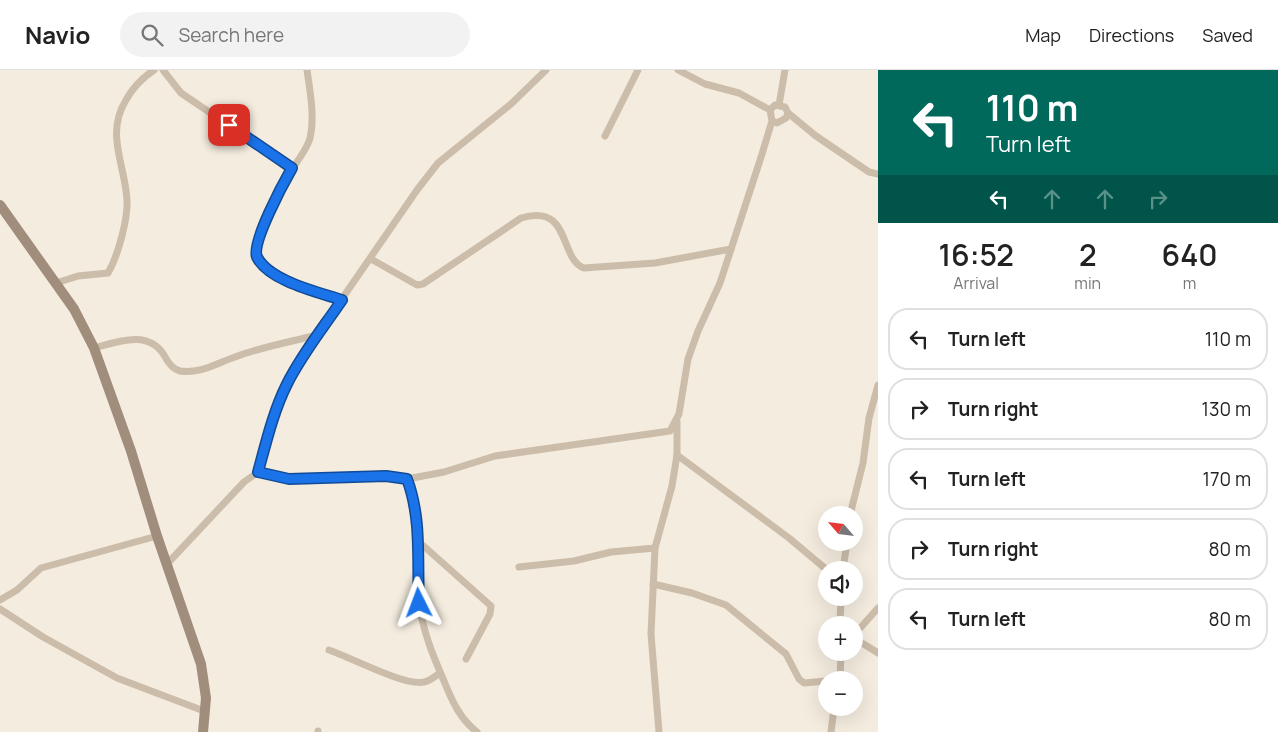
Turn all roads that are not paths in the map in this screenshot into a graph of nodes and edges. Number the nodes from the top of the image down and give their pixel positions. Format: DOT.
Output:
graph roads {
  1 [pos="154,70"];
  2 [pos="163,70"];
  3 [pos="307,70"];
  4 [pos="546,70"];
  5 [pos="638,70"];
  6 [pos="678,70"];
  7 [pos="786,70"];
  8 [pos="779,105"];
  9 [pos="770,110"];
  10 [pos="788,113"];
  11 [pos="772,121"];
  12 [pos="605,136"];
  13 [pos="292,168"];
  14 [pos="878,174"];
  15 [pos="0,205"];
  16 [pos="731,249"];
  17 [pos="371,259"];
  18 [pos="56,283"];
  19 [pos="342,300"];
  20 [pos="317,335"];
  21 [pos="94,348"];
  22 [pos="877,389"];
  23 [pos="677,422"];
  24 [pos="677,455"];
  25 [pos="258,472"];
  26 [pos="407,479"];
  27 [pos="852,506"];
  28 [pos="157,536"];
  29 [pos="418,541"];
  30 [pos="655,548"];
  31 [pos="818,562"];
  32 [pos="167,564"];
  33 [pos="519,567"];
  34 [pos="653,584"];
  35 [pos="0,600"];
  36 [pos="878,608"];
  37 [pos="0,610"];
  38 [pos="863,626"];
  39 [pos="863,642"];
  40 [pos="329,650"];
  41 [pos="878,652"];
  42 [pos="466,658"];
  43 [pos="440,672"];
  44 [pos="818,682"];
  45 [pos="204,711"];
  46 [pos="834,716"];
  47 [pos="833,731"];
  48 [pos="203,732"];
  49 [pos="477,732"];
  50 [pos="659,732"];
  1 -- 18 [label="street"];
  2 -- 13 [label="street"];
  3 -- 13 [label="street"];
  4 -- 17 [label="street"];
  5 -- 12 [label="street"];
  6 -- 9 [label="street"];
  7 -- 8 [label="street"];
  8 -- 9 [label="street"];
  8 -- 10 [label="street"];
  9 -- 11 [label="street"];
  10 -- 11 [label="street"];
  10 -- 14 [label="street"];
  11 -- 16 [label="street"];
  13 -- 19 [label="street"];
  15 -- 18 [label="main road"];
  16 -- 17 [label="street"];
  16 -- 23 [label="street"];
  17 -- 19 [label="street"];
  18 -- 21 [label="main road"];
  19 -- 20 [label="street"];
  20 -- 21 [label="street"];
  20 -- 25 [label="street"];
  21 -- 28 [label="main road"];
  22 -- 27 [label="street"];
  23 -- 24 [label="street"];
  23 -- 26 [label="street"];
  24 -- 30 [label="street"];
  24 -- 31 [label="street"];
  25 -- 26 [label="street"];
  25 -- 32 [label="street"];
  26 -- 29 [label="street"];
  28 -- 32 [label="main road"];
  28 -- 35 [label="street"];
  29 -- 42 [label="street"];
  29 -- 43 [label="street"];
  30 -- 33 [label="street"];
  30 -- 34 [label="street"];
  32 -- 45 [label="main road"];
  34 -- 44 [label="street"];
  34 -- 50 [label="street"];
  36 -- 38 [label="street"];
  37 -- 45 [label="street"];
  39 -- 41 [label="street"];
  40 -- 43 [label="street"];
  43 -- 49 [label="street"];
  45 -- 48 [label="main road"];
  46 -- 47 [label="street"];
}
